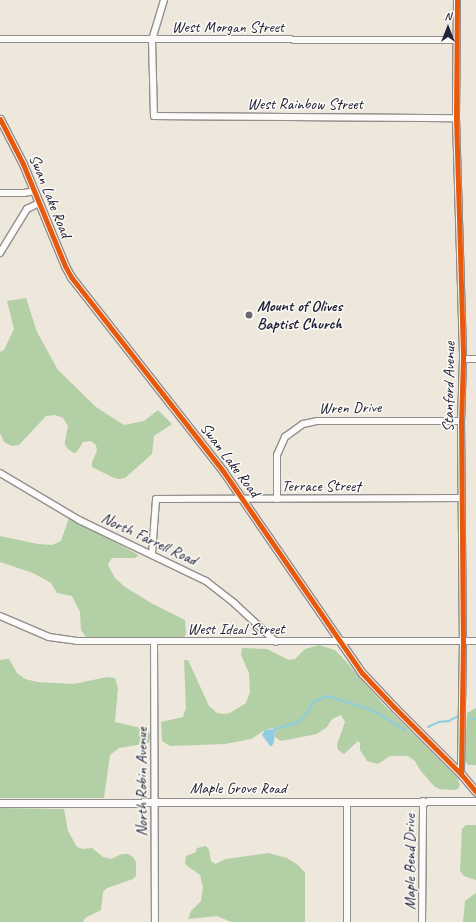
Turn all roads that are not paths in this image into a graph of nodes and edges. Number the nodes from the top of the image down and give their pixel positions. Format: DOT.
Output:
graph roads {
  1 [pos="164,0"];
  2 [pos="457,0"];
  3 [pos="0,39"];
  4 [pos="152,40"];
  5 [pos="457,40"];
  6 [pos="456,118"];
  7 [pos="0,119"];
  8 [pos="35,191"];
  9 [pos="0,194"];
  10 [pos="39,203"];
  11 [pos="0,253"];
  12 [pos="463,359"];
  13 [pos="476,359"];
  14 [pos="461,420"];
  15 [pos="0,473"];
  16 [pos="242,498"];
  17 [pos="461,498"];
  18 [pos="278,499"];
  19 [pos="152,554"];
  20 [pos="0,616"];
  21 [pos="340,641"];
  22 [pos="463,641"];
  23 [pos="476,641"];
  24 [pos="154,642"];
  25 [pos="276,642"];
  26 [pos="461,774"];
  27 [pos="476,792"];
  28 [pos="423,801"];
  29 [pos="476,801"];
  30 [pos="156,802"];
  31 [pos="347,802"];
  32 [pos="0,803"];
  33 [pos="155,922"];
  34 [pos="347,922"];
  35 [pos="422,922"];
  1 -- 4 [label="street"];
  2 -- 5 [label="street, Stanford Avenue"];
  3 -- 4 [label="street, West Morgan Street"];
  4 -- 5 [label="street, West Morgan Street"];
  4 -- 6 [label="street, West Rainbow Street"];
  5 -- 6 [label="street, Stanford Avenue"];
  6 -- 12 [label="street, Stanford Avenue"];
  7 -- 8 [label="street, Swan Lake Road"];
  8 -- 9 [label="street"];
  8 -- 10 [label="street, Swan Lake Road"];
  10 -- 11 [label="street"];
  10 -- 16 [label="street, Swan Lake Road"];
  12 -- 13 [label="street"];
  12 -- 14 [label="street, Stanford Avenue"];
  14 -- 17 [label="street, Stanford Avenue"];
  14 -- 18 [label="street, Wren Drive"];
  15 -- 19 [label="street, North Farrell Road"];
  16 -- 18 [label="street, Terrace Street"];
  16 -- 19 [label="street, Terrace Street"];
  16 -- 21 [label="street, Swan Lake Road"];
  17 -- 18 [label="street, Terrace Street"];
  17 -- 22 [label="street, Stanford Avenue"];
  19 -- 25 [label="street, North Farrell Road"];
  20 -- 24 [label="street, West Ideal Street"];
  21 -- 22 [label="street, West Ideal Street"];
  21 -- 25 [label="street, West Ideal Street"];
  21 -- 26 [label="street, Swan Lake Road"];
  22 -- 23 [label="street, West Ideal Street"];
  22 -- 26 [label="street, Stanford Avenue"];
  24 -- 25 [label="street, West Ideal Street"];
  24 -- 30 [label="street, North Robin Avenue"];
  26 -- 27 [label="street, Swan Lake Road"];
  28 -- 29 [label="street, Maple Grove Road"];
  28 -- 31 [label="street, Maple Grove Road"];
  28 -- 35 [label="street, Maple Bend Drive"];
  30 -- 31 [label="street, Maple Grove Road"];
  30 -- 32 [label="street, Maple Grove Road"];
  30 -- 33 [label="street, North Robin Avenue"];
  31 -- 34 [label="street"];
}
